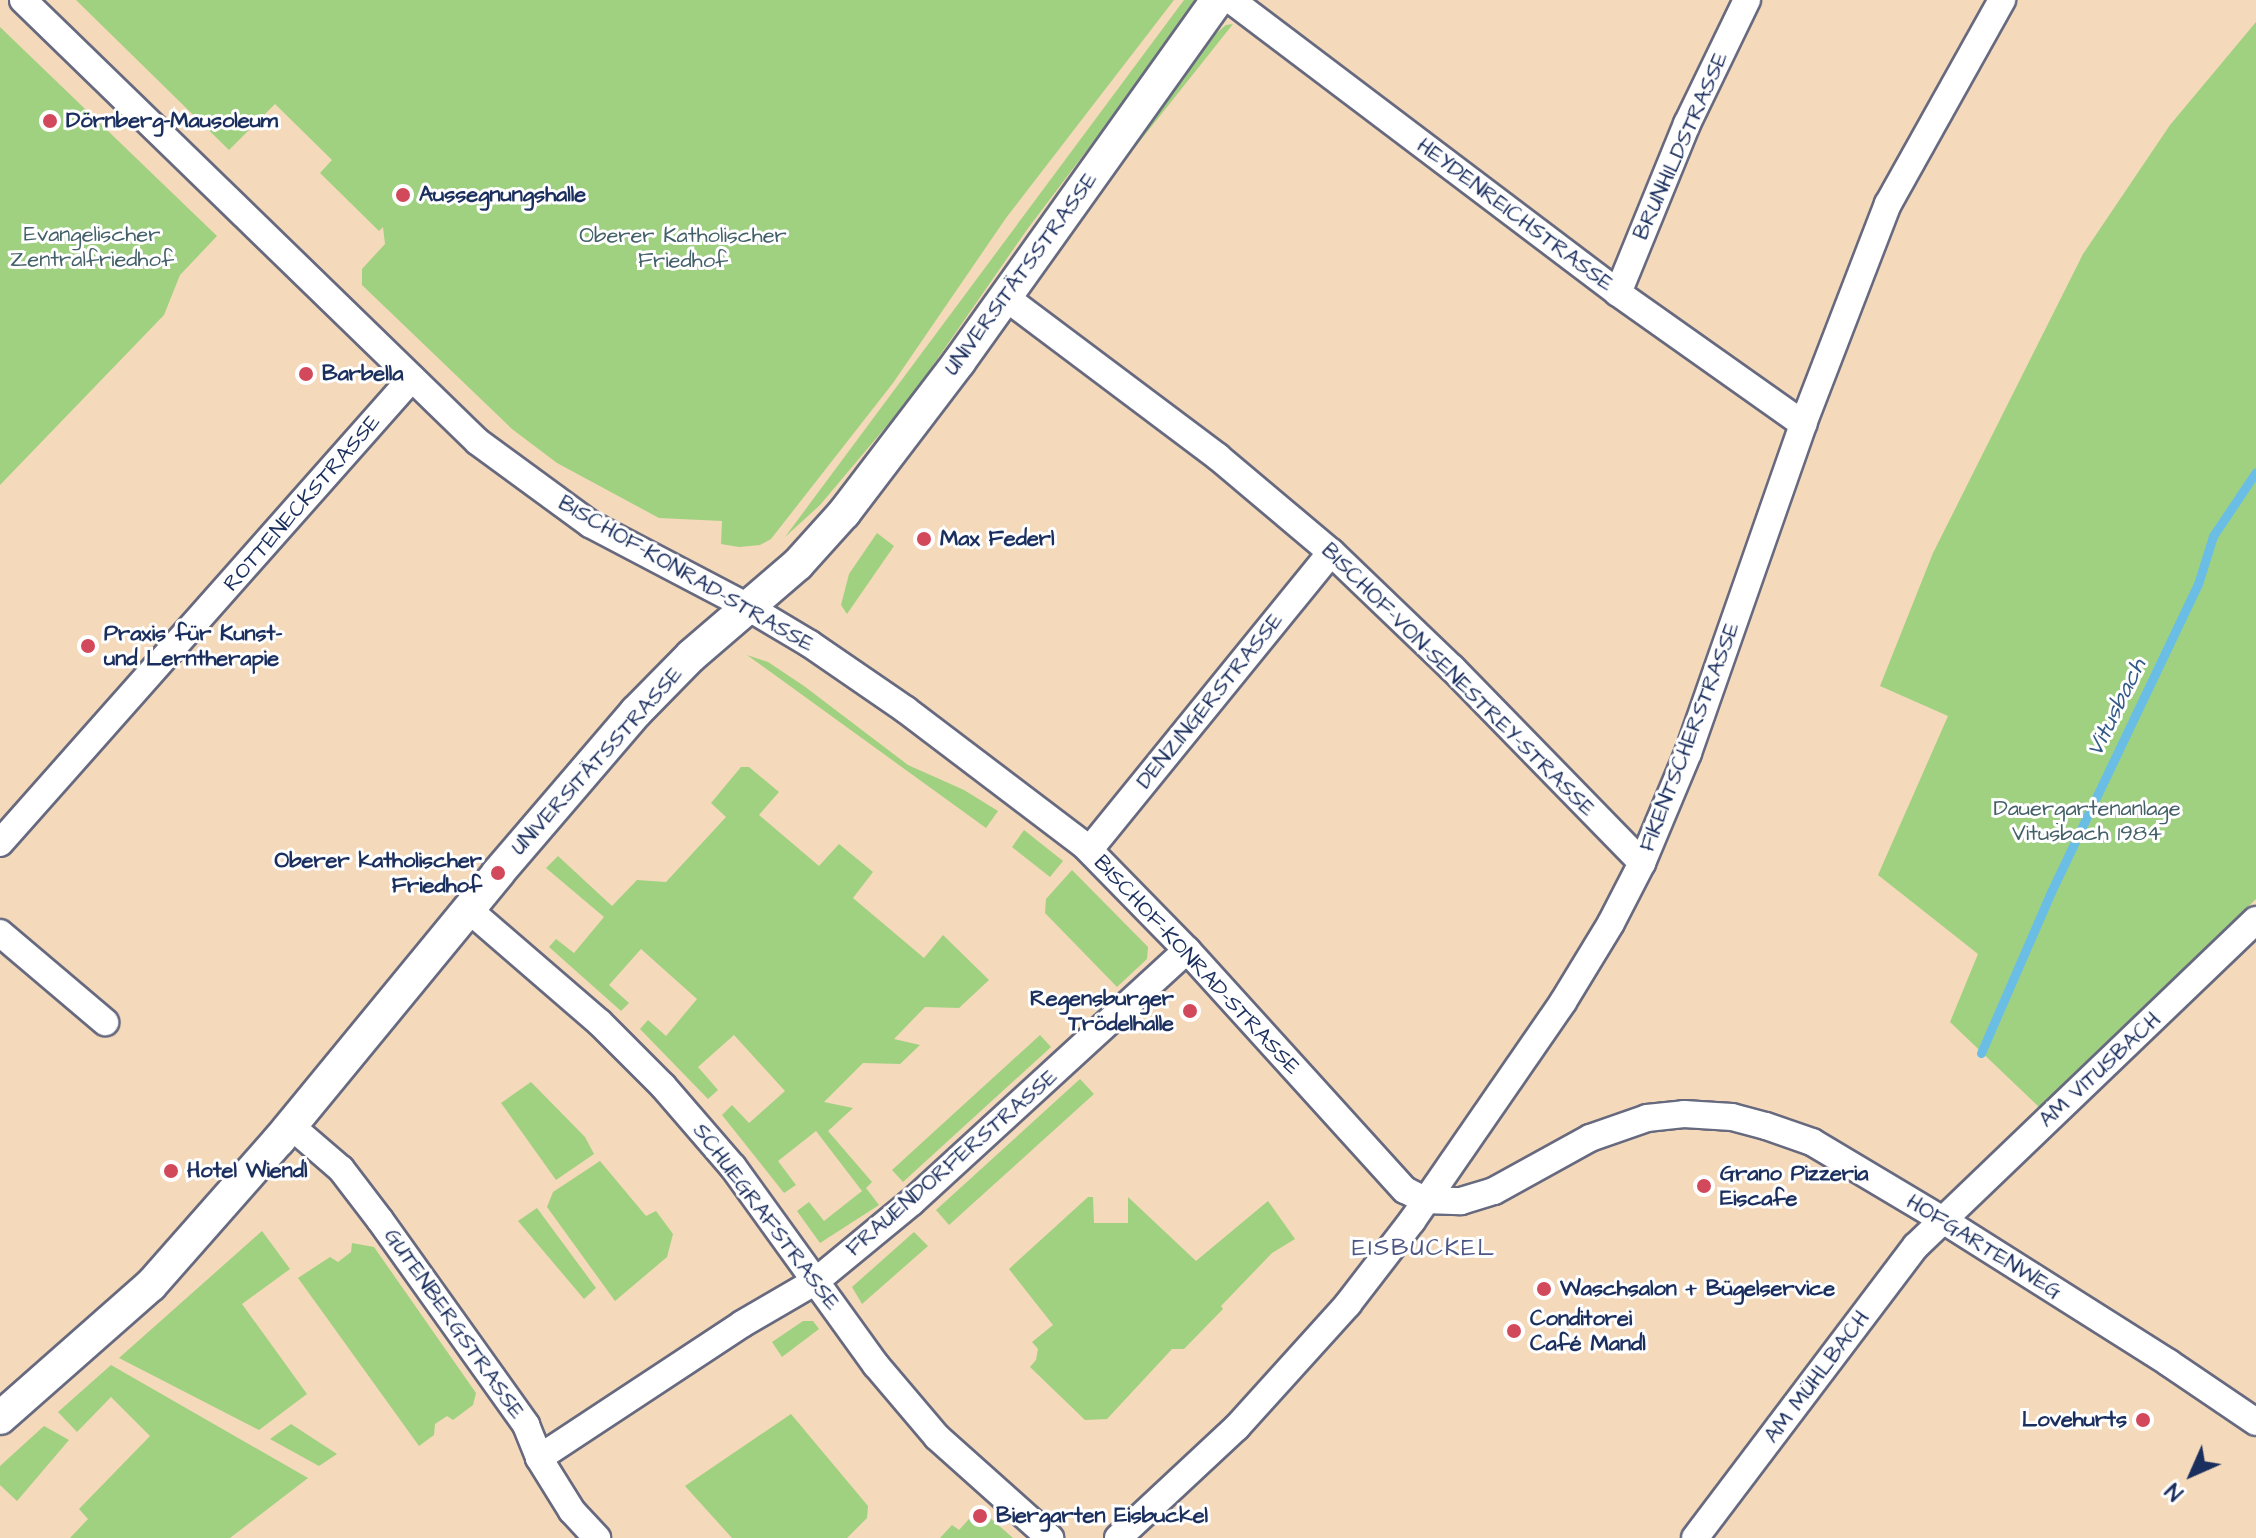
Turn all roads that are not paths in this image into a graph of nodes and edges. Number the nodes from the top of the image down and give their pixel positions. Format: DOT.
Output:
graph roads {
  1 [pos="23,0"];
  2 [pos="1217,0"];
  3 [pos="1231,0"];
  4 [pos="1747,0"];
  5 [pos="2002,0"];
  6 [pos="1618,293"];
  7 [pos="1005,297"];
  8 [pos="412,378"];
  9 [pos="1803,424"];
  10 [pos="1331,552"];
  11 [pos="748,607"];
  12 [pos="0,843"];
  13 [pos="1090,849"];
  14 [pos="1642,863"];
  15 [pos="468,909"];
  16 [pos="2256,920"];
  17 [pos="0,933"];
  18 [pos="1187,950"];
  19 [pos="105,1022"];
  20 [pos="291,1126"];
  21 [pos="1425,1200"];
  22 [pos="1943,1220"];
  23 [pos="816,1281"];
  24 [pos="2254,1417"];
  25 [pos="0,1418"];
  26 [pos="539,1458"];
  27 [pos="597,1538"];
  28 [pos="1050,1538"];
  29 [pos="1118,1538"];
  30 [pos="1695,1538"];
  1 -- 8 [label="street, BISCHOF-KONRAD-STRASSE"];
  2 -- 7 [label="street, UNIVERSITÄTSSTRASSE"];
  3 -- 6 [label="street, HEYDENREICHSTRASSE"];
  4 -- 6 [label="street, BRUNHILDSTRASSE"];
  5 -- 9 [label="street, FIKENTSCHERSTRASSE"];
  6 -- 9 [label="street, HEYDENREICHSTRASSE"];
  7 -- 10 [label="street, BISCHOF-VON-SENESTREY-STRASSE"];
  7 -- 11 [label="street, UNIVERSITÄTSSTRASSE"];
  8 -- 11 [label="street, BISCHOF-KONRAD-STRASSE"];
  8 -- 12 [label="street, ROTTENECKSTRASSE"];
  9 -- 14 [label="street, FIKENTSCHERSTRASSE"];
  10 -- 13 [label="street, DENZINGERSTRASSE"];
  10 -- 14 [label="street, BISCHOF-VON-SENESTREY-STRASSE"];
  11 -- 13 [label="street, BISCHOF-KONRAD-STRASSE"];
  11 -- 15 [label="street, UNIVERSITÄTSSTRASSE"];
  13 -- 18 [label="street, BISCHOF-KONRAD-STRASSE"];
  14 -- 21 [label="street, FIKENTSCHERSTRASSE"];
  15 -- 20 [label="street, UNIVERSITÄTSSTRASSE"];
  15 -- 23 [label="street, SCHUEGRAFSTRASSE"];
  16 -- 22 [label="street, AM VITUSBACH"];
  17 -- 19 [label="street"];
  18 -- 21 [label="street, BISCHOF-KONRAD-STRASSE"];
  18 -- 23 [label="street, FRAUENDORFERSTRASSE"];
  20 -- 25 [label="street, UNIVERSITÄTSSTRASSE"];
  20 -- 26 [label="street, GUTENBERGSTRASSE"];
  21 -- 22 [label="street, HOFGARTENWEG"];
  21 -- 29 [label="street, FIKENTSCHERSTRASSE"];
  22 -- 24 [label="street, HOFGARTENWEG"];
  22 -- 30 [label="street, AM MÜHLBACH"];
  23 -- 26 [label="street, FRAUENDORFERSTRASSE"];
  23 -- 28 [label="street, SCHUEGRAFSTRASSE"];
  26 -- 27 [label="street, GUTENBERGSTRASSE"];
}
